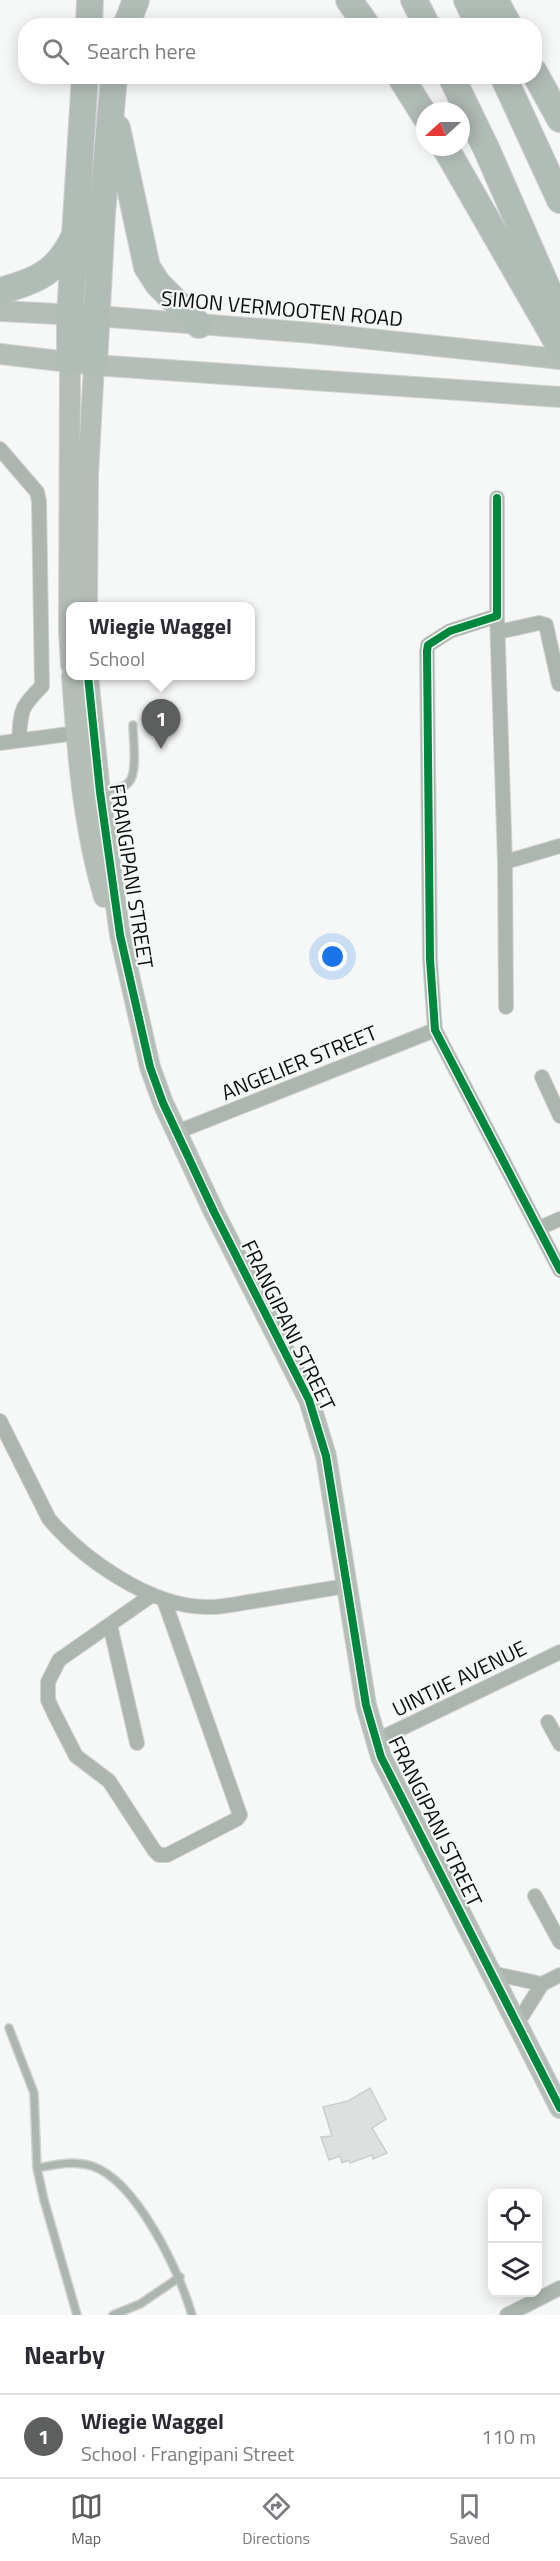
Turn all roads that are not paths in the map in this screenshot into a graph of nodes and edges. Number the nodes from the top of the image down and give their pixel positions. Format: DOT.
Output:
graph roads {
  1 [pos="90,0"];
  2 [pos="136,0"];
  3 [pos="349,0"];
  4 [pos="414,0"];
  5 [pos="467,0"];
  6 [pos="495,0"];
  7 [pos="89,18"];
  8 [pos="129,18"];
  9 [pos="361,18"];
  10 [pos="423,18"];
  11 [pos="475,18"];
  12 [pos="505,18"];
  13 [pos="85,84"];
  14 [pos="113,84"];
  15 [pos="405,84"];
  16 [pos="455,84"];
  17 [pos="506,84"];
  18 [pos="541,84"];
  19 [pos="416,102"];
  20 [pos="112,107"];
  21 [pos="560,119"];
  22 [pos="450,156"];
  23 [pos="560,200"];
  24 [pos="76,233"];
  25 [pos="0,291"];
  26 [pos="0,311"];
  27 [pos="70,315"];
  28 [pos="97,316"];
  29 [pos="560,317"];
  30 [pos="199,325"];
  31 [pos="560,347"];
  32 [pos="0,354"];
  33 [pos="560,360"];
  34 [pos="82,364"];
  35 [pos="560,398"];
  36 [pos="0,449"];
  37 [pos="496,498"];
  38 [pos="70,602"];
  39 [pos="87,602"];
  40 [pos="497,616"];
  41 [pos="498,632"];
  42 [pos="73,680"];
  43 [pos="88,680"];
  44 [pos="559,684"];
  45 [pos="133,725"];
  46 [pos="84,732"];
  47 [pos="19,740"];
  48 [pos="0,743"];
  49 [pos="100,792"];
  50 [pos="560,846"];
  51 [pos="505,862"];
  52 [pos="120,936"];
  53 [pos="506,1006"];
  54 [pos="435,1030"];
  55 [pos="542,1077"];
  56 [pos="560,1116"];
  57 [pos="177,1132"];
  58 [pos="560,1219"];
  59 [pos="539,1228"];
  60 [pos="560,1270"];
  61 [pos="0,1421"];
  62 [pos="346,1586"];
  63 [pos="158,1598"];
  64 [pos="110,1625"];
  65 [pos="560,1652"];
  66 [pos="548,1722"];
  67 [pos="375,1741"];
  68 [pos="137,1743"];
  69 [pos="560,1744"];
  70 [pos="535,1896"];
  71 [pos="560,1942"];
  72 [pos="491,1973"];
  73 [pos="560,1975"];
  74 [pos="542,1984"];
  75 [pos="517,2024"];
  76 [pos="9,2028"];
  77 [pos="560,2108"];
  78 [pos="37,2168"];
  79 [pos="180,2277"];
  80 [pos="560,2288"];
  81 [pos="77,2315"];
  82 [pos="112,2315"];
  83 [pos="192,2315"];
  84 [pos="507,2315"];
  1 -- 7 [label="highway"];
  2 -- 8 [label="highway"];
  3 -- 9 [label="highway"];
  4 -- 10 [label="highway"];
  5 -- 11 [label="highway"];
  6 -- 12 [label="highway"];
  13 -- 24 [label="highway"];
  14 -- 20 [label="highway"];
  15 -- 19 [label="highway"];
  16 -- 29 [label="highway"];
  17 -- 23 [label="highway"];
  18 -- 21 [label="highway"];
  20 -- 28 [label="highway"];
  20 -- 30 [label="highway"];
  22 -- 31 [label="highway"];
  24 -- 25 [label="highway"];
  24 -- 27 [label="highway"];
  26 -- 27 [label="street, SIMON VERMOOTEN ROAD"];
  27 -- 28 [label="street, SIMON VERMOOTEN ROAD"];
  27 -- 34 [label="highway"];
  28 -- 30 [label="street, SIMON VERMOOTEN ROAD"];
  28 -- 34 [label="highway"];
  30 -- 33 [label="street, SIMON VERMOOTEN ROAD"];
  32 -- 34 [label="street"];
  34 -- 35 [label="street"];
  34 -- 38 [label="street"];
  34 -- 39 [label="street"];
  36 -- 47 [label="street"];
  37 -- 40 [label="street"];
  40 -- 41 [label="street"];
  40 -- 54 [label="street"];
  41 -- 44 [label="street"];
  41 -- 51 [label="street"];
  42 -- 46 [label="street, FRANGIPANI STREET"];
  43 -- 46 [label="street, FRANGIPANI STREET"];
  45 -- 49 [label="lane"];
  46 -- 47 [label="street"];
  46 -- 49 [label="street, FRANGIPANI STREET"];
  46 -- 52 [label="street, FRANGIPANI STREET"];
  47 -- 48 [label="street"];
  49 -- 52 [label="street, FRANGIPANI STREET"];
  50 -- 51 [label="street"];
  51 -- 53 [label="street"];
  52 -- 57 [label="street, FRANGIPANI STREET"];
  54 -- 57 [label="street, ANGELIER STREET"];
  54 -- 59 [label="street"];
  55 -- 56 [label="street"];
  57 -- 62 [label="street, FRANGIPANI STREET"];
  58 -- 59 [label="street"];
  59 -- 60 [label="street"];
  61 -- 63 [label="street"];
  62 -- 63 [label="street"];
  62 -- 67 [label="street, FRANGIPANI STREET"];
  63 -- 64 [label="street"];
  63 -- 64 [label="street"];
  64 -- 68 [label="street"];
  65 -- 67 [label="street, UINTJIE AVENUE"];
  66 -- 69 [label="street"];
  67 -- 72 [label="street, FRANGIPANI STREET"];
  70 -- 71 [label="street"];
  72 -- 74 [label="street"];
  72 -- 75 [label="street, FRANGIPANI STREET"];
  73 -- 74 [label="street"];
  74 -- 75 [label="street"];
  75 -- 77 [label="street, FRANGIPANI STREET"];
  76 -- 78 [label="lane"];
  78 -- 79 [label="lane"];
  78 -- 81 [label="lane"];
  79 -- 82 [label="lane"];
  79 -- 83 [label="lane"];
  80 -- 84 [label="street"];
}
